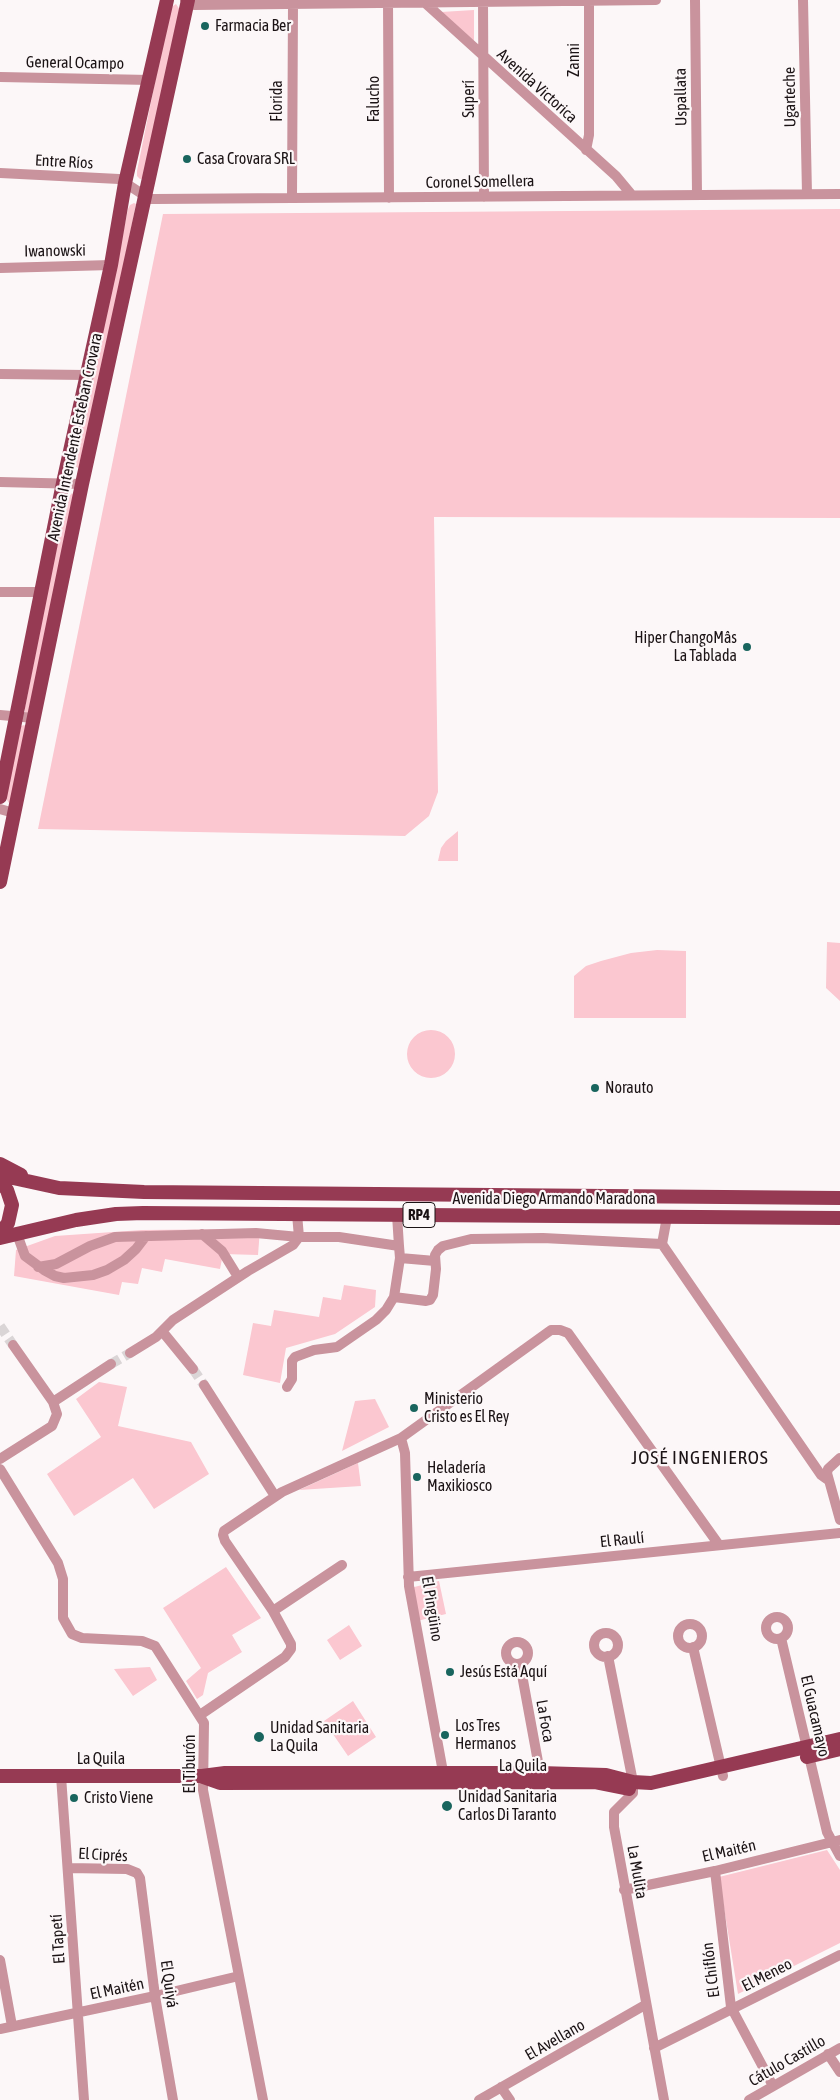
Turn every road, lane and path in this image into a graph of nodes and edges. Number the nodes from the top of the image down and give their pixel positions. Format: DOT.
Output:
graph roads {
  1 [pos="167,0"];
  2 [pos="589,0"];
  3 [pos="656,0"];
  4 [pos="695,0"];
  5 [pos="803,0"];
  6 [pos="187,1"];
  7 [pos="388,1"];
  8 [pos="484,1"];
  9 [pos="423,2"];
  10 [pos="293,4"];
  11 [pos="484,58"];
  12 [pos="0,77"];
  13 [pos="150,80"];
  14 [pos="586,150"];
  15 [pos="0,174"];
  16 [pos="125,182"];
  17 [pos="631,194"];
  18 [pos="697,194"];
  19 [pos="807,194"];
  20 [pos="840,194"];
  21 [pos="144,195"];
  22 [pos="484,197"];
  23 [pos="292,198"];
  24 [pos="389,198"];
  25 [pos="111,265"];
  26 [pos="0,268"];
  27 [pos="0,374"];
  28 [pos="86,375"];
  29 [pos="0,482"];
  30 [pos="63,483"];
  31 [pos="82,484"];
  32 [pos="0,592"];
  33 [pos="42,592"];
  34 [pos="0,715"];
  35 [pos="17,716"];
  36 [pos="34,718"];
  37 [pos="0,797"];
  38 [pos="0,808"];
  39 [pos="14,814"];
  40 [pos="0,882"];
  41 [pos="2,1172"];
  42 [pos="840,1198"];
  43 [pos="297,1214"];
  44 [pos="398,1215"];
  45 [pos="667,1217"];
  46 [pos="840,1218"];
  47 [pos="0,1234"];
  48 [pos="17,1234"];
  49 [pos="202,1234"];
  50 [pos="146,1236"];
  51 [pos="299,1237"];
  52 [pos="0,1238"];
  53 [pos="662,1244"];
  54 [pos="399,1246"];
  55 [pos="400,1258"];
  56 [pos="435,1261"];
  57 [pos="38,1267"];
  58 [pos="238,1278"];
  59 [pos="394,1297"];
  60 [pos="162,1331"];
  61 [pos="13,1345"];
  62 [pos="130,1353"];
  63 [pos="111,1364"];
  64 [pos="194,1369"];
  65 [pos="204,1385"];
  66 [pos="287,1387"];
  67 [pos="53,1402"];
  68 [pos="401,1438"];
  69 [pos="840,1458"];
  70 [pos="0,1459"];
  71 [pos="0,1469"];
  72 [pos="828,1480"];
  73 [pos="275,1496"];
  74 [pos="840,1520"];
  75 [pos="840,1533"];
  76 [pos="719,1545"];
  77 [pos="342,1565"];
  78 [pos="408,1577"];
  79 [pos="272,1611"];
  80 [pos="781,1638"];
  81 [pos="693,1647"];
  82 [pos="608,1656"];
  83 [pos="520,1664"];
  84 [pos="200,1715"];
  85 [pos="840,1738"];
  86 [pos="840,1749"];
  87 [pos="808,1752"];
  88 [pos="722,1772"];
  89 [pos="0,1776"];
  90 [pos="61,1776"];
  91 [pos="202,1776"];
  92 [pos="445,1778"];
  93 [pos="541,1778"];
  94 [pos="633,1786"];
  95 [pos="836,1841"];
  96 [pos="840,1856"];
  97 [pos="68,1868"];
  98 [pos="715,1871"];
  99 [pos="137,1872"];
  100 [pos="624,1890"];
  101 [pos="840,1955"];
  102 [pos="0,1960"];
  103 [pos="239,1976"];
  104 [pos="156,1996"];
  105 [pos="645,2005"];
  106 [pos="732,2010"];
  107 [pos="78,2013"];
  108 [pos="12,2026"];
  109 [pos="0,2029"];
  110 [pos="654,2048"];
  111 [pos="840,2048"];
  112 [pos="828,2054"];
  113 [pos="840,2072"];
  114 [pos="774,2086"];
  115 [pos="501,2087"];
  116 [pos="84,2100"];
  117 [pos="173,2100"];
  118 [pos="263,2100"];
  119 [pos="479,2100"];
  120 [pos="510,2100"];
  121 [pos="664,2100"];
  122 [pos="751,2100"];
  1 -- 13 [label="main road, Avenida Intendente Esteban Crovara"];
  2 -- 3 [label="street"];
  2 -- 8 [label="street"];
  2 -- 14 [label="street, Zanni"];
  4 -- 18 [label="street, Uspallata"];
  5 -- 19 [label="street, Ugarteche"];
  6 -- 10 [label="street"];
  6 -- 21 [label="main road, Avenida Intendente Esteban Crovara"];
  7 -- 9 [label="street"];
  7 -- 10 [label="street"];
  7 -- 24 [label="street, Falucho"];
  8 -- 9 [label="street"];
  8 -- 11 [label="street, Superí"];
  9 -- 11 [label="street, Avenida Victorica"];
  10 -- 23 [label="street, Florida"];
  11 -- 14 [label="street, Avenida Victorica"];
  11 -- 22 [label="street, Superí"];
  12 -- 13 [label="street, General Ocampo"];
  13 -- 16 [label="main road, Avenida Intendente Esteban Crovara"];
  14 -- 17 [label="street, Avenida Victorica"];
  15 -- 16 [label="street, Entre Ríos"];
  16 -- 21 [label="street, Coronel Somellera"];
  16 -- 25 [label="main road, Avenida Intendente Esteban Crovara"];
  17 -- 18 [label="street, Coronel Somellera"];
  17 -- 22 [label="street, Coronel Somellera"];
  18 -- 19 [label="street, Coronel Somellera"];
  19 -- 20 [label="street, Coronel Somellera"];
  21 -- 23 [label="street, Coronel Somellera"];
  21 -- 31 [label="main road, Avenida Intendente Esteban Crovara"];
  22 -- 24 [label="street, Coronel Somellera"];
  23 -- 24 [label="street, Coronel Somellera"];
  25 -- 26 [label="street, Iwanowski"];
  25 -- 28 [label="main road, Avenida Intendente Esteban Crovara"];
  27 -- 28 [label="street"];
  28 -- 30 [label="main road, Avenida Intendente Esteban Crovara"];
  29 -- 30 [label="street"];
  30 -- 31 [label="street"];
  30 -- 33 [label="main road, Avenida Intendente Esteban Crovara"];
  31 -- 36 [label="main road, Avenida Intendente Esteban Crovara"];
  32 -- 33 [label="street"];
  33 -- 35 [label="main road, Avenida Intendente Esteban Crovara"];
  34 -- 35 [label="street"];
  35 -- 36 [label="street"];
  35 -- 37 [label="main road, Avenida Intendente Esteban Crovara"];
  36 -- 39 [label="main road, Avenida Intendente Esteban Crovara"];
  38 -- 39 [label="street"];
  39 -- 40 [label="main road, Avenida Intendente Esteban Crovara"];
  41 -- 42 [label="main road, Avenida Diego Armando Maradona / RP4"];
  41 -- 47 [label="main road"];
  43 -- 44 [label="main road, Avenida Diego Armando Maradona / RP4"];
  43 -- 48 [label="main road, Avenida Diego Armando Maradona / RP4"];
  43 -- 51 [label="street"];
  44 -- 45 [label="main road, Avenida Diego Armando Maradona / RP4"];
  44 -- 54 [label="street"];
  45 -- 46 [label="main road, Avenida Diego Armando Maradona / RP4"];
  45 -- 53 [label="street"];
  48 -- 52 [label="main road, Avenida Diego Armando Maradona / RP4"];
  48 -- 57 [label="street"];
  49 -- 50 [label="street"];
  49 -- 51 [label="street"];
  49 -- 58 [label="street"];
  50 -- 57 [label="street"];
  50 -- 57 [label="street"];
  51 -- 54 [label="street"];
  51 -- 58 [label="street"];
  53 -- 56 [label="street"];
  53 -- 72 [label="street"];
  54 -- 55 [label="street"];
  55 -- 56 [label="street"];
  55 -- 59 [label="street"];
  56 -- 59 [label="street"];
  58 -- 60 [label="street"];
  59 -- 66 [label="street"];
  60 -- 62 [label="street"];
  60 -- 64 [label="street"];
  61 -- 67 [label="street"];
  63 -- 67 [label="street"];
  65 -- 73 [label="street"];
  67 -- 70 [label="street"];
  68 -- 73 [label="street"];
  68 -- 76 [label="street"];
  68 -- 78 [label="street, El Pingüino"];
  69 -- 72 [label="street"];
  71 -- 84 [label="street, El Tiburón"];
  72 -- 74 [label="street"];
  73 -- 79 [label="street"];
  75 -- 76 [label="street, El Raulí"];
  76 -- 78 [label="street, El Raulí"];
  77 -- 79 [label="street"];
  78 -- 92 [label="street, El Pingüino"];
  79 -- 84 [label="street"];
  80 -- 87 [label="street, El Guacamayo"];
  81 -- 88 [label="street"];
  82 -- 94 [label="street"];
  83 -- 93 [label="street, La Foca"];
  84 -- 91 [label="street, El Tiburón"];
  85 -- 87 [label="main road, La Quila"];
  86 -- 87 [label="main road, La Quila"];
  87 -- 88 [label="main road, La Quila"];
  87 -- 95 [label="street, El Guacamayo"];
  88 -- 94 [label="main road, La Quila"];
  89 -- 90 [label="main road, La Quila"];
  90 -- 91 [label="main road, La Quila"];
  90 -- 97 [label="street, El Tapetí"];
  91 -- 92 [label="main road, La Quila"];
  91 -- 103 [label="street, El Tiburón"];
  92 -- 93 [label="main road, La Quila"];
  93 -- 94 [label="main road, La Quila"];
  94 -- 100 [label="street, La Mulita"];
  95 -- 96 [label="street, El Guacamayo"];
  95 -- 98 [label="street, El Maitén"];
  97 -- 99 [label="street, El Ciprés"];
  97 -- 107 [label="street, El Tapetí"];
  98 -- 100 [label="street, El Maitén"];
  98 -- 106 [label="street, El Chiflón"];
  99 -- 104 [label="street, El Quiyá"];
  100 -- 105 [label="street, La Mulita"];
  101 -- 106 [label="street, El Meneo"];
  102 -- 108 [label="street"];
  103 -- 104 [label="street, El Maitén"];
  103 -- 118 [label="street, El Tiburón"];
  104 -- 107 [label="street, El Maitén"];
  104 -- 117 [label="street, El Quiyá"];
  105 -- 110 [label="street, La Mulita"];
  105 -- 115 [label="street, El Avellano"];
  106 -- 110 [label="street, El Meneo"];
  106 -- 114 [label="street, El Chiflón"];
  107 -- 108 [label="street, El Maitén"];
  107 -- 116 [label="street, El Tapetí"];
  108 -- 109 [label="street, El Maitén"];
  110 -- 121 [label="street, La Mulita"];
  111 -- 112 [label="street, Cátulo Castillo"];
  112 -- 113 [label="street"];
  112 -- 114 [label="street, Cátulo Castillo"];
  114 -- 122 [label="street, Cátulo Castillo"];
  115 -- 119 [label="street, El Avellano"];
  115 -- 120 [label="street"];
}
